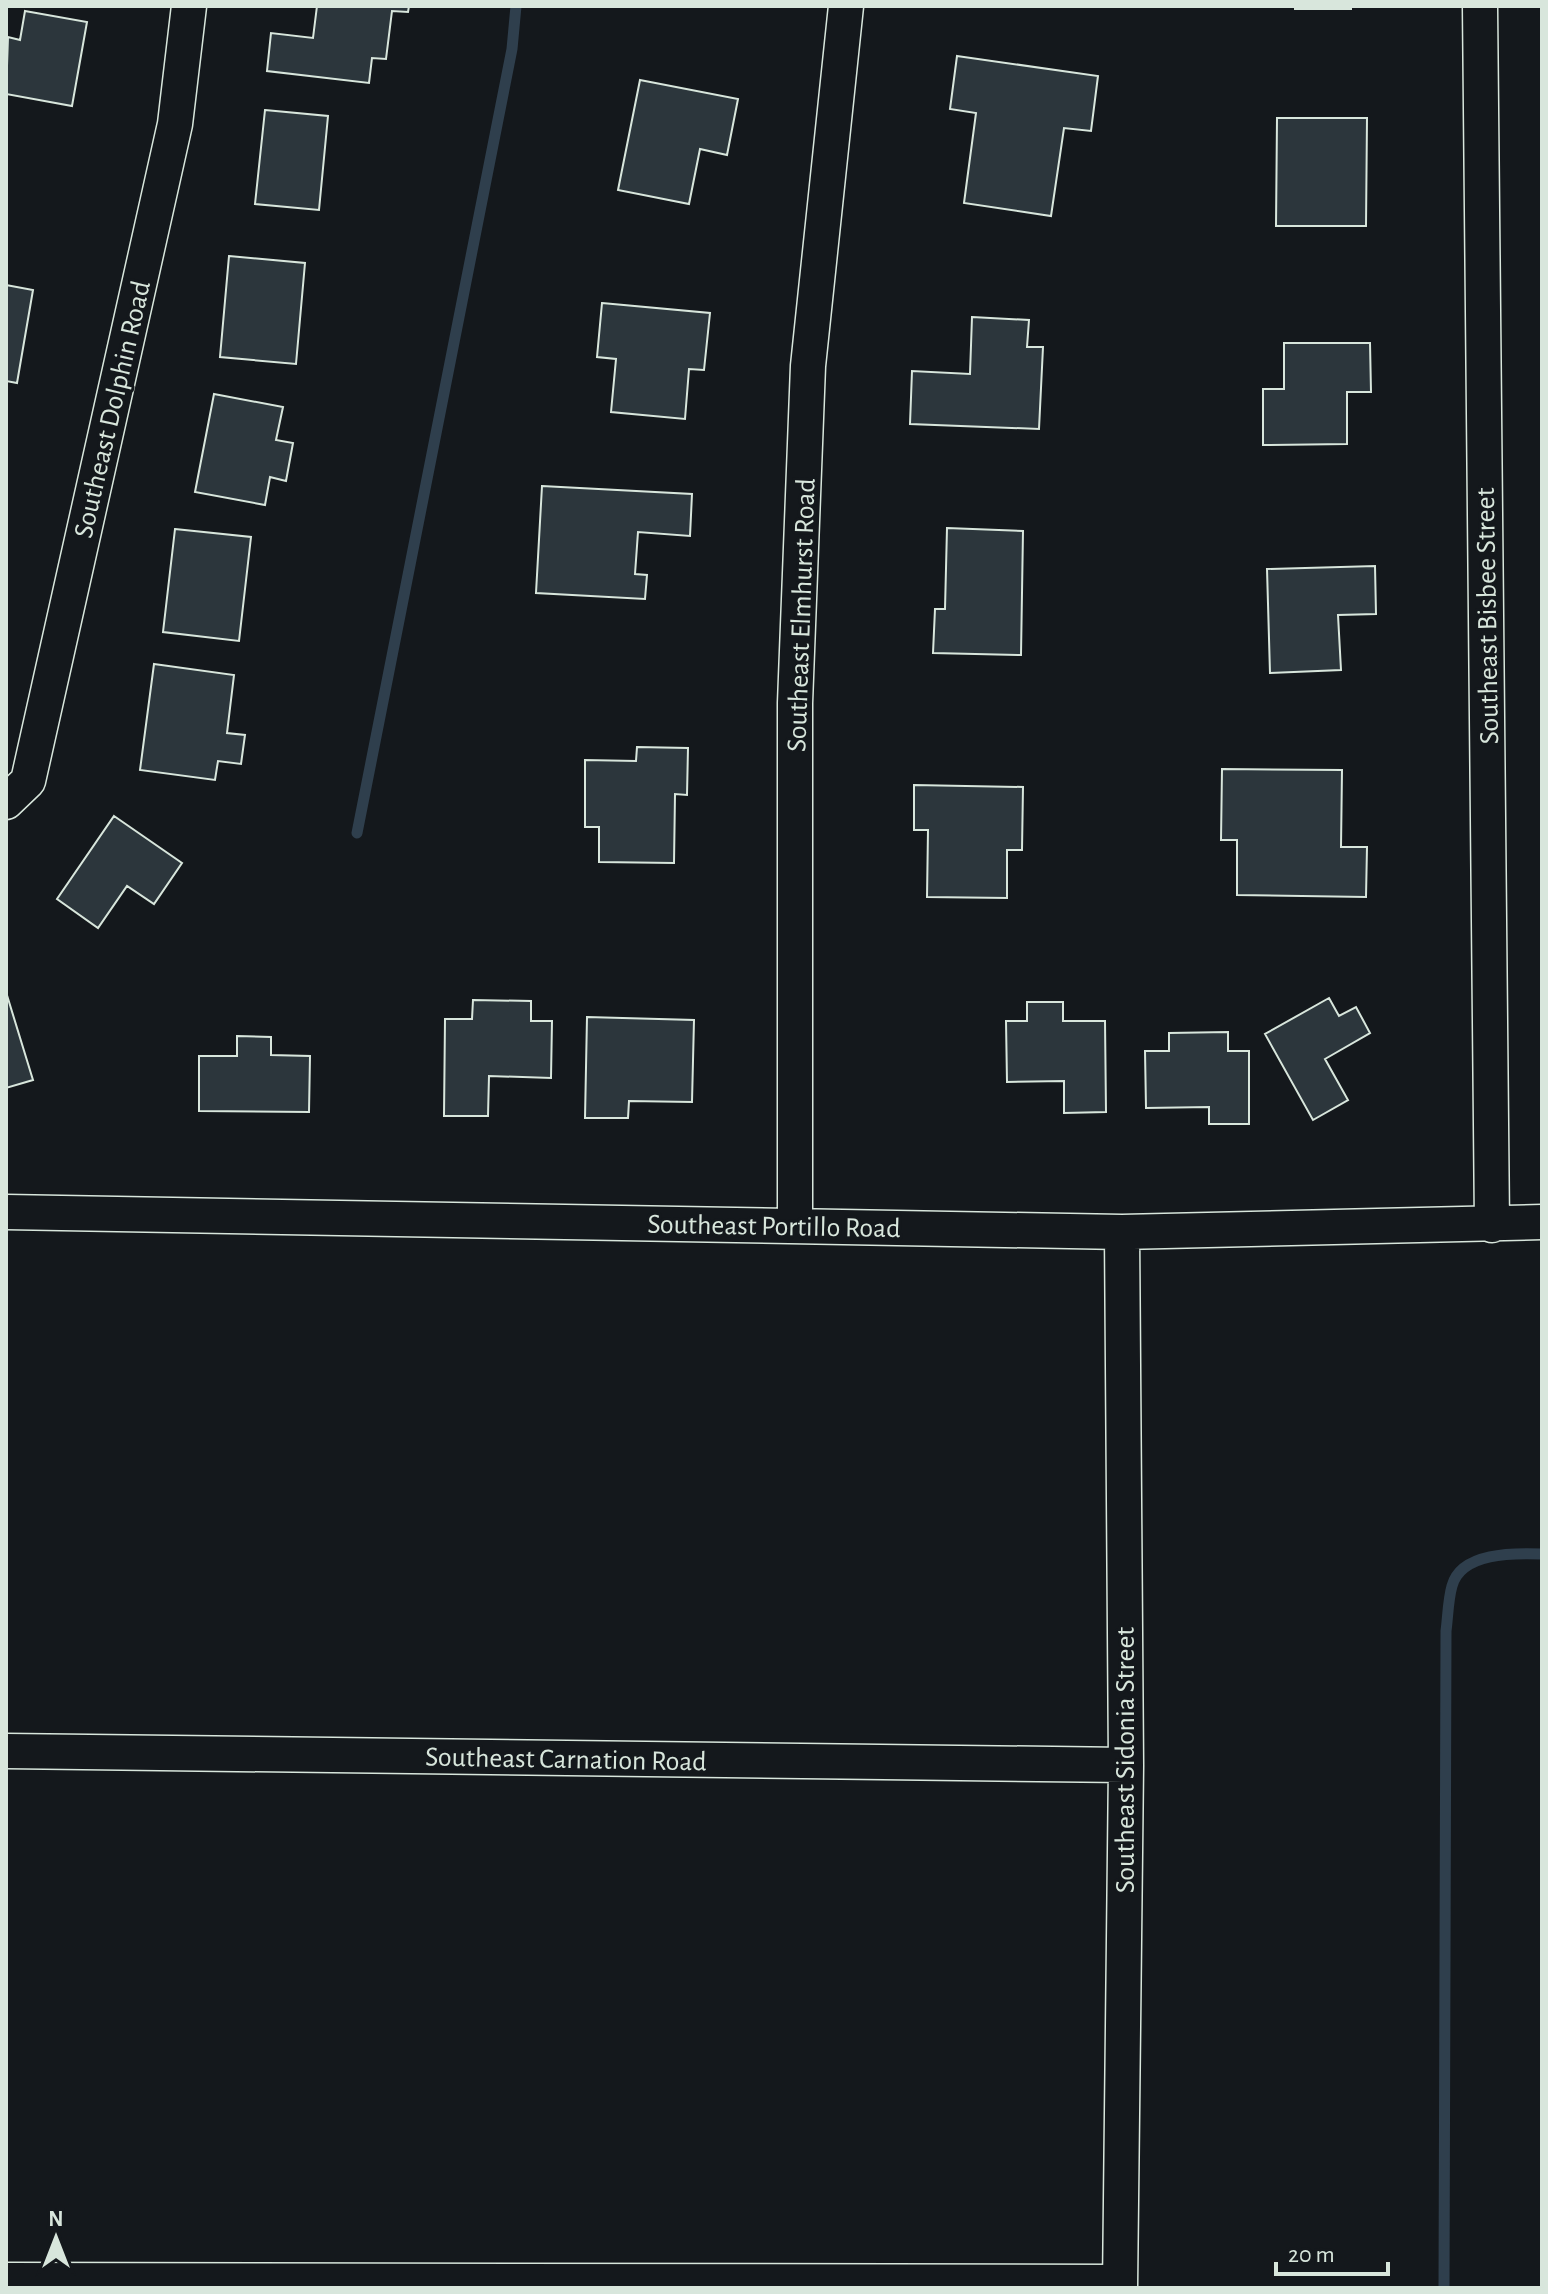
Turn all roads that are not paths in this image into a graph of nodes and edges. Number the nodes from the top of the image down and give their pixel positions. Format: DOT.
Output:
graph roads {
  1 [pos="189,6"];
  2 [pos="846,6"];
  3 [pos="1480,6"];
  4 [pos="6,802"];
  5 [pos="6,1212"];
  6 [pos="1542,1222"];
  7 [pos="795,1225"];
  8 [pos="1492,1225"];
  9 [pos="1122,1232"];
  10 [pos="6,1751"];
  11 [pos="1126,1765"];
  12 [pos="6,2280"];
  13 [pos="1120,2285"];
  1 -- 4 [label="street, Southeast Dolphin Road"];
  2 -- 7 [label="street, Southeast Elmhurst Road"];
  3 -- 8 [label="street, Southeast Bisbee Street"];
  5 -- 7 [label="street, Southeast Portillo Road"];
  6 -- 8 [label="street, Southeast Portillo Road"];
  7 -- 9 [label="street, Southeast Portillo Road"];
  8 -- 9 [label="street, Southeast Portillo Road"];
  9 -- 11 [label="street, Southeast Sidonia Street"];
  10 -- 11 [label="street, Southeast Carnation Road"];
  11 -- 13 [label="street, Southeast Sidonia Street"];
  12 -- 13 [label="street"];
}
